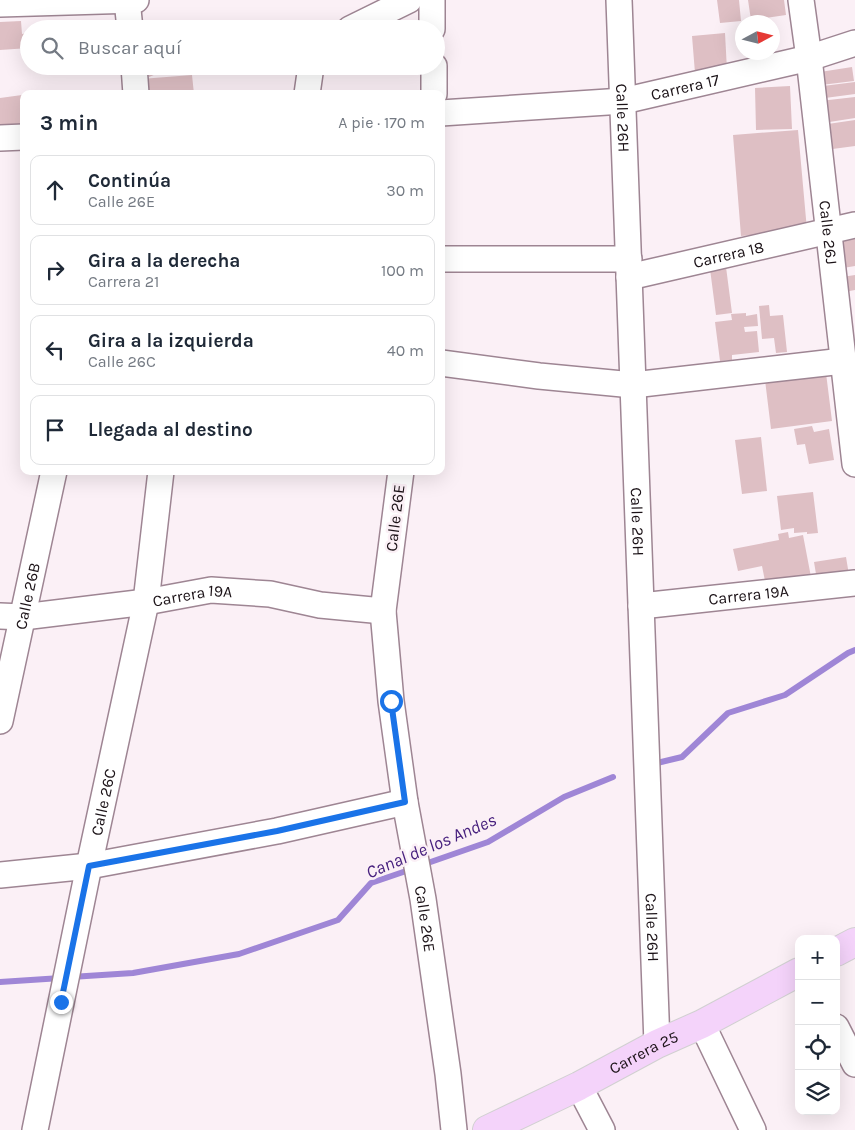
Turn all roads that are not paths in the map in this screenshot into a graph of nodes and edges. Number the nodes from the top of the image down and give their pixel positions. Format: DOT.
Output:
graph roads {
  1 [pos="127,0"];
  2 [pos="136,0"];
  3 [pos="408,0"];
  4 [pos="432,0"];
  5 [pos="619,0"];
  6 [pos="801,0"];
  7 [pos="0,4"];
  8 [pos="129,20"];
  9 [pos="368,20"];
  10 [pos="432,20"];
  11 [pos="855,43"];
  12 [pos="809,58"];
  13 [pos="135,75"];
  14 [pos="310,75"];
  15 [pos="434,75"];
  16 [pos="136,90"];
  17 [pos="308,90"];
  18 [pos="434,90"];
  19 [pos="623,101"];
  20 [pos="445,113"];
  21 [pos="20,137"];
  22 [pos="0,138"];
  23 [pos="855,224"];
  24 [pos="828,231"];
  25 [pos="445,259"];
  26 [pos="629,268"];
  27 [pos="843,362"];
  28 [pos="445,364"];
  29 [pos="633,385"];
  30 [pos="855,464"];
  31 [pos="53,475"];
  32 [pos="161,475"];
  33 [pos="400,475"];
  34 [pos="855,583"];
  35 [pos="146,602"];
  36 [pos="641,606"];
  37 [pos="383,611"];
  38 [pos="12,616"];
  39 [pos="0,722"];
  40 [pos="405,802"];
  41 [pos="89,866"];
  42 [pos="0,875"];
  43 [pos="855,942"];
  44 [pos="840,950"];
  45 [pos="795,974"];
  46 [pos="702,1024"];
  47 [pos="840,1035"];
  48 [pos="657,1044"];
  49 [pos="855,1064"];
  50 [pos="579,1086"];
  51 [pos="35,1130"];
  52 [pos="454,1130"];
  53 [pos="487,1130"];
  54 [pos="602,1130"];
  55 [pos="753,1130"];
  1 -- 2 [label="street"];
  1 -- 7 [label="street"];
  1 -- 8 [label="street"];
  3 -- 9 [label="street"];
  4 -- 10 [label="street"];
  5 -- 19 [label="street, Calle 26H"];
  6 -- 12 [label="street, Calle 26J"];
  11 -- 12 [label="street, Carrera 17"];
  12 -- 19 [label="street, Carrera 17"];
  12 -- 24 [label="street, Calle 26J"];
  13 -- 16 [label="street"];
  14 -- 17 [label="street"];
  15 -- 18 [label="street"];
  19 -- 20 [label="street, Carrera 17"];
  19 -- 26 [label="street, Calle 26H"];
  21 -- 22 [label="street"];
  23 -- 24 [label="street, Carrera 18"];
  24 -- 26 [label="street, Carrera 18"];
  24 -- 27 [label="street, Calle 26J"];
  25 -- 26 [label="street, Carrera 18"];
  26 -- 29 [label="street, Calle 26H"];
  27 -- 29 [label="street"];
  27 -- 30 [label="street, Calle 26J"];
  28 -- 29 [label="street"];
  29 -- 36 [label="street, Calle 26H"];
  31 -- 38 [label="street, Calle 26B"];
  32 -- 35 [label="street, Calle 26C"];
  33 -- 37 [label="street, Calle 26E"];
  34 -- 36 [label="street, Carrera 19A"];
  35 -- 37 [label="street, Carrera 19A"];
  35 -- 38 [label="street, Carrera 19A"];
  35 -- 41 [label="street, Calle 26C"];
  36 -- 48 [label="street, Calle 26H"];
  37 -- 40 [label="street, Calle 26E"];
  38 -- 39 [label="street, Calle 26B"];
  40 -- 41 [label="street"];
  40 -- 52 [label="street, Calle 26E"];
  41 -- 42 [label="street"];
  41 -- 51 [label="street, Calle 26C"];
  43 -- 44 [label="main road"];
  45 -- 46 [label="main road, Carrera 25"];
  46 -- 48 [label="main road, Carrera 25"];
  46 -- 55 [label="street"];
  47 -- 49 [label="street"];
  48 -- 50 [label="main road, Carrera 25"];
  50 -- 53 [label="main road, Carrera 25"];
  50 -- 54 [label="street"];
}
